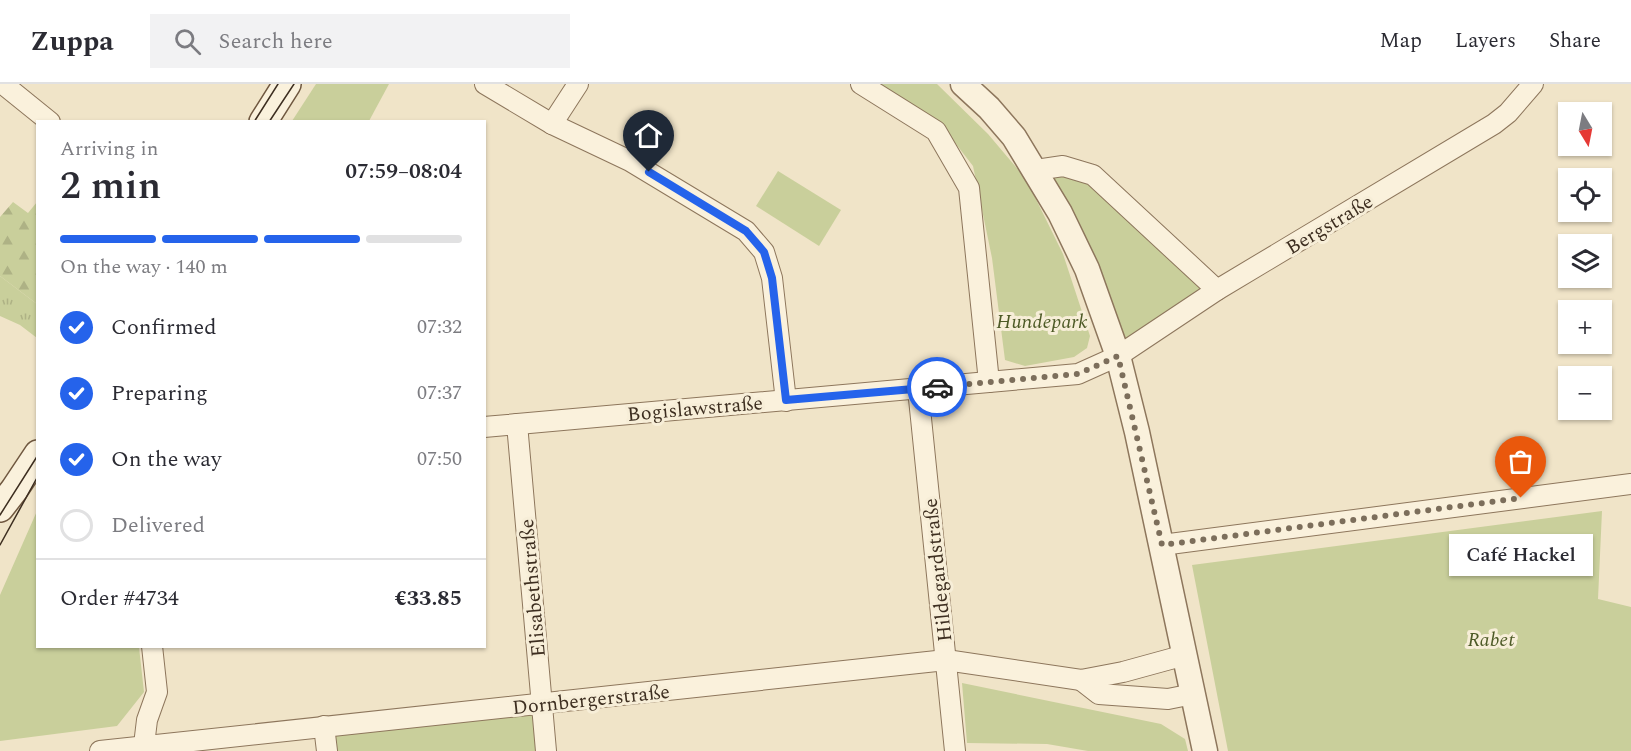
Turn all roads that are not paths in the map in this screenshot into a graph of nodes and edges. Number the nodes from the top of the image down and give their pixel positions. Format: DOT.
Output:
graph roads {
  1 [pos="3,84"];
  2 [pos="287,84"];
  3 [pos="486,84"];
  4 [pos="578,84"];
  5 [pos="861,84"];
  6 [pos="963,84"];
  7 [pos="1533,84"];
  8 [pos="48,120"];
  9 [pos="264,120"];
  10 [pos="552,124"];
  11 [pos="1036,170"];
  12 [pos="1217,290"];
  13 [pos="1118,356"];
  14 [pos="989,382"];
  15 [pos="918,388"];
  16 [pos="786,400"];
  17 [pos="517,424"];
  18 [pos="486,427"];
  19 [pos="33,461"];
  20 [pos="1631,484"];
  21 [pos="0,508"];
  22 [pos="0,526"];
  23 [pos="1162,545"];
  24 [pos="152,648"];
  25 [pos="946,660"];
  26 [pos="1189,675"];
  27 [pos="1081,680"];
  28 [pos="542,704"];
  29 [pos="324,726"];
  30 [pos="134,748"];
  31 [pos="100,751"];
  32 [pos="327,751"];
  33 [pos="546,751"];
  34 [pos="955,751"];
  35 [pos="1205,751"];
  1 -- 8 [label="street"];
  2 -- 9 [label="main road"];
  3 -- 10 [label="street"];
  4 -- 10 [label="street"];
  5 -- 14 [label="street"];
  6 -- 11 [label="street"];
  7 -- 12 [label="street, Bergstraße"];
  10 -- 16 [label="street"];
  11 -- 12 [label="street"];
  11 -- 13 [label="street"];
  12 -- 13 [label="street, Bergstraße"];
  13 -- 14 [label="street, Bogislawstraße"];
  13 -- 23 [label="street"];
  14 -- 15 [label="street, Bogislawstraße"];
  15 -- 16 [label="street, Bogislawstraße"];
  15 -- 25 [label="street, Hildegardstraße"];
  16 -- 17 [label="street, Bogislawstraße"];
  17 -- 18 [label="street, Bogislawstraße"];
  17 -- 28 [label="street, Elisabethstraße"];
  19 -- 21 [label="main road"];
  19 -- 22 [label="main road"];
  20 -- 23 [label="street"];
  23 -- 26 [label="street"];
  24 -- 30 [label="street"];
  25 -- 27 [label="street, Dornbergerstraße"];
  25 -- 28 [label="street, Dornbergerstraße"];
  25 -- 34 [label="street, Hildegardstraße"];
  26 -- 27 [label="street, Dornbergerstraße"];
  26 -- 27 [label="street, Dornbergerstraße"];
  26 -- 35 [label="street"];
  28 -- 29 [label="street, Dornbergerstraße"];
  28 -- 33 [label="street, Elisabethstraße"];
  29 -- 30 [label="street, Dornbergerstraße"];
  29 -- 32 [label="street"];
  30 -- 31 [label="street, Dornbergerstraße"];
}
